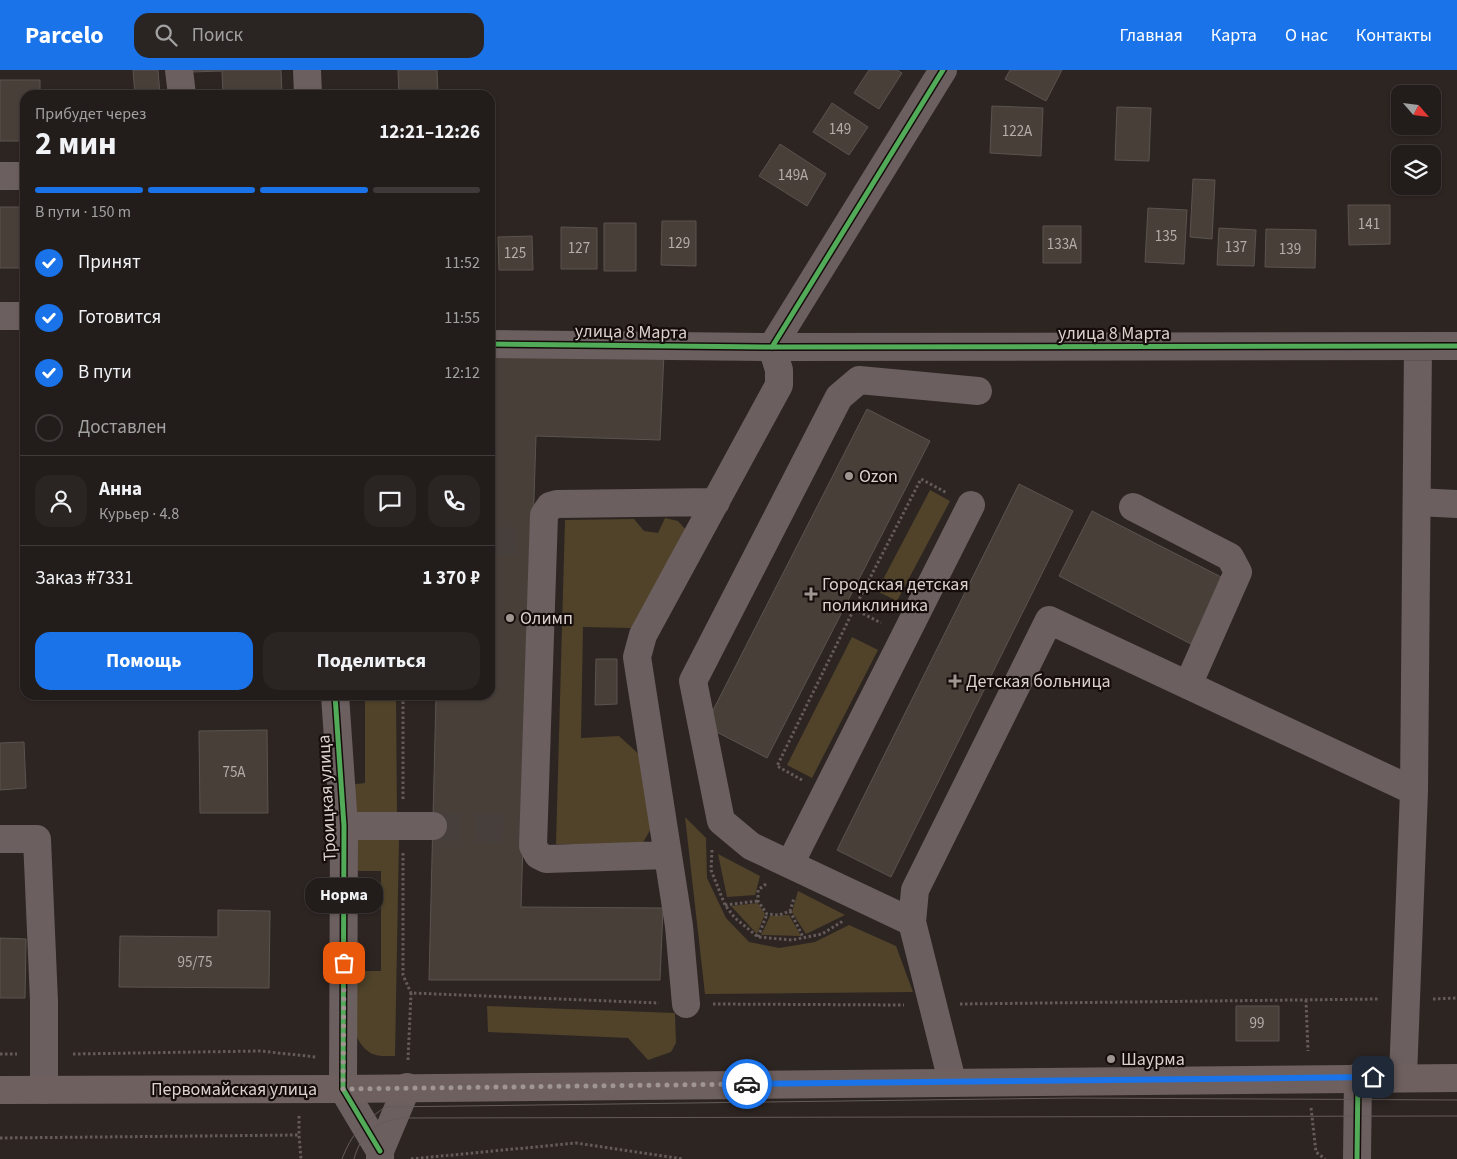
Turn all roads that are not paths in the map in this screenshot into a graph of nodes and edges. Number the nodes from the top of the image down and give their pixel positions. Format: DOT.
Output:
graph roads {
  1 [pos="179,70"];
  2 [pos="307,70"];
  3 [pos="943,70"];
  4 [pos="181,90"];
  5 [pos="308,90"];
  6 [pos="0,176"];
  7 [pos="20,176"];
  8 [pos="0,316"];
  9 [pos="20,316"];
  10 [pos="495,344"];
  11 [pos="1418,346"];
  12 [pos="1457,346"];
  13 [pos="772,347"];
  14 [pos="978,391"];
  15 [pos="716,502"];
  16 [pos="1417,502"];
  17 [pos="1457,504"];
  18 [pos="971,505"];
  19 [pos="1133,507"];
  20 [pos="1188,685"];
  21 [pos="335,700"];
  22 [pos="1414,791"];
  23 [pos="344,826"];
  24 [pos="432,826"];
  25 [pos="0,839"];
  26 [pos="668,854"];
  27 [pos="784,879"];
  28 [pos="912,922"];
  29 [pos="686,1004"];
  30 [pos="1358,1077"];
  31 [pos="1404,1077"];
  32 [pos="1457,1078"];
  33 [pos="952,1081"];
  34 [pos="407,1088"];
  35 [pos="343,1089"];
  36 [pos="0,1090"];
  37 [pos="44,1090"];
  38 [pos="380,1155"];
  39 [pos="1357,1159"];
  1 -- 4 [label="street"];
  2 -- 5 [label="street"];
  3 -- 13 [label="street"];
  6 -- 7 [label="street"];
  8 -- 9 [label="street"];
  10 -- 13 [label="street, улица 8 Марта"];
  11 -- 12 [label="street, улица 8 Марта"];
  11 -- 13 [label="street, улица 8 Марта"];
  11 -- 16 [label="street"];
  13 -- 15 [label="street"];
  14 -- 27 [label="street"];
  15 -- 26 [label="street"];
  15 -- 26 [label="street"];
  16 -- 17 [label="street"];
  16 -- 22 [label="street"];
  18 -- 27 [label="street"];
  19 -- 20 [label="street"];
  20 -- 22 [label="street"];
  20 -- 28 [label="street"];
  21 -- 23 [label="street, Троицкая улица"];
  22 -- 31 [label="street"];
  23 -- 24 [label="street"];
  23 -- 35 [label="street, Троицкая улица"];
  25 -- 37 [label="street"];
  26 -- 29 [label="street"];
  27 -- 28 [label="street"];
  28 -- 33 [label="street"];
  30 -- 31 [label="main road, Первомайская улица"];
  30 -- 33 [label="main road, Первомайская улица"];
  30 -- 39 [label="street"];
  31 -- 32 [label="main road, Первомайская улица"];
  33 -- 34 [label="main road, Первомайская улица"];
  34 -- 35 [label="main road, Первомайская улица"];
  34 -- 38 [label="street"];
  35 -- 37 [label="main road, Первомайская улица"];
  35 -- 38 [label="street"];
  36 -- 37 [label="main road, Первомайская улица"];
}
